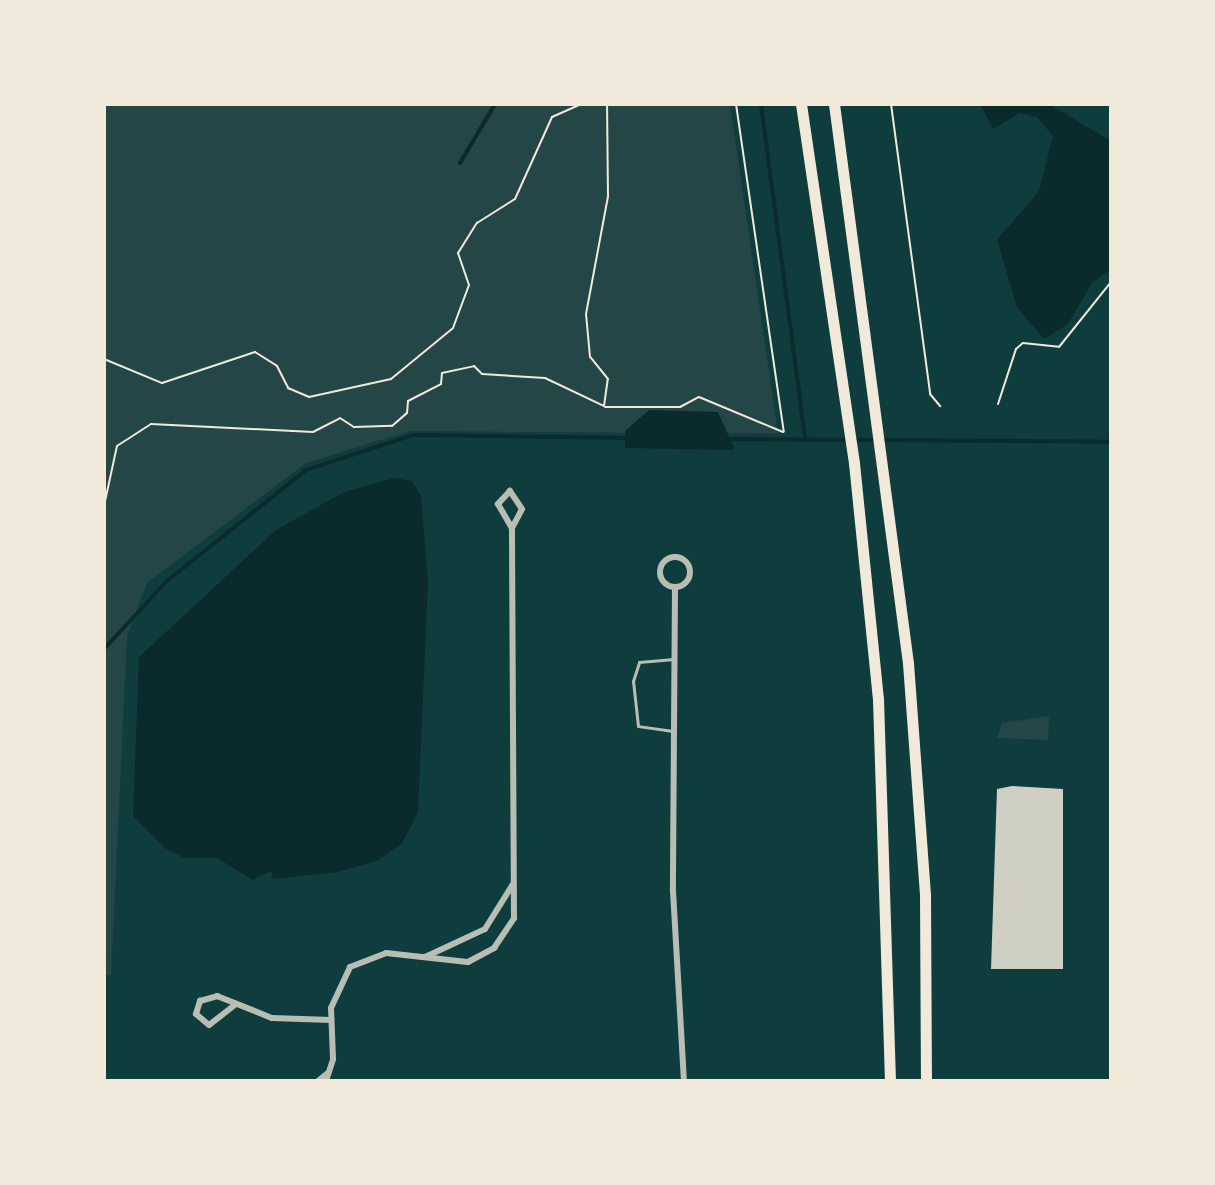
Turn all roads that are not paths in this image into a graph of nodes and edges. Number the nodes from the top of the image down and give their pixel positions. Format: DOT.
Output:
graph roads {
  1 [pos="801,104"];
  2 [pos="834,104"];
  3 [pos="512,528"];
  4 [pos="675,587"];
  5 [pos="674,659"];
  6 [pos="673,731"];
  7 [pos="513,884"];
  8 [pos="425,958"];
  9 [pos="236,1004"];
  10 [pos="331,1020"];
  11 [pos="331,1070"];
  12 [pos="318,1081"];
  13 [pos="326,1081"];
  14 [pos="684,1081"];
  15 [pos="890,1081"];
  16 [pos="926,1081"];
  1 -- 15 [label="highway"];
  2 -- 16 [label="highway"];
  3 -- 3 [label="street"];
  3 -- 7 [label="street"];
  4 -- 4 [label="street"];
  4 -- 5 [label="street"];
  5 -- 6 [label="street"];
  5 -- 6 [label="lane"];
  6 -- 14 [label="street"];
  7 -- 8 [label="street"];
  7 -- 8 [label="street"];
  8 -- 10 [label="street"];
  9 -- 9 [label="street"];
  9 -- 10 [label="street"];
  10 -- 11 [label="street"];
  11 -- 12 [label="street"];
  11 -- 13 [label="street"];
}
